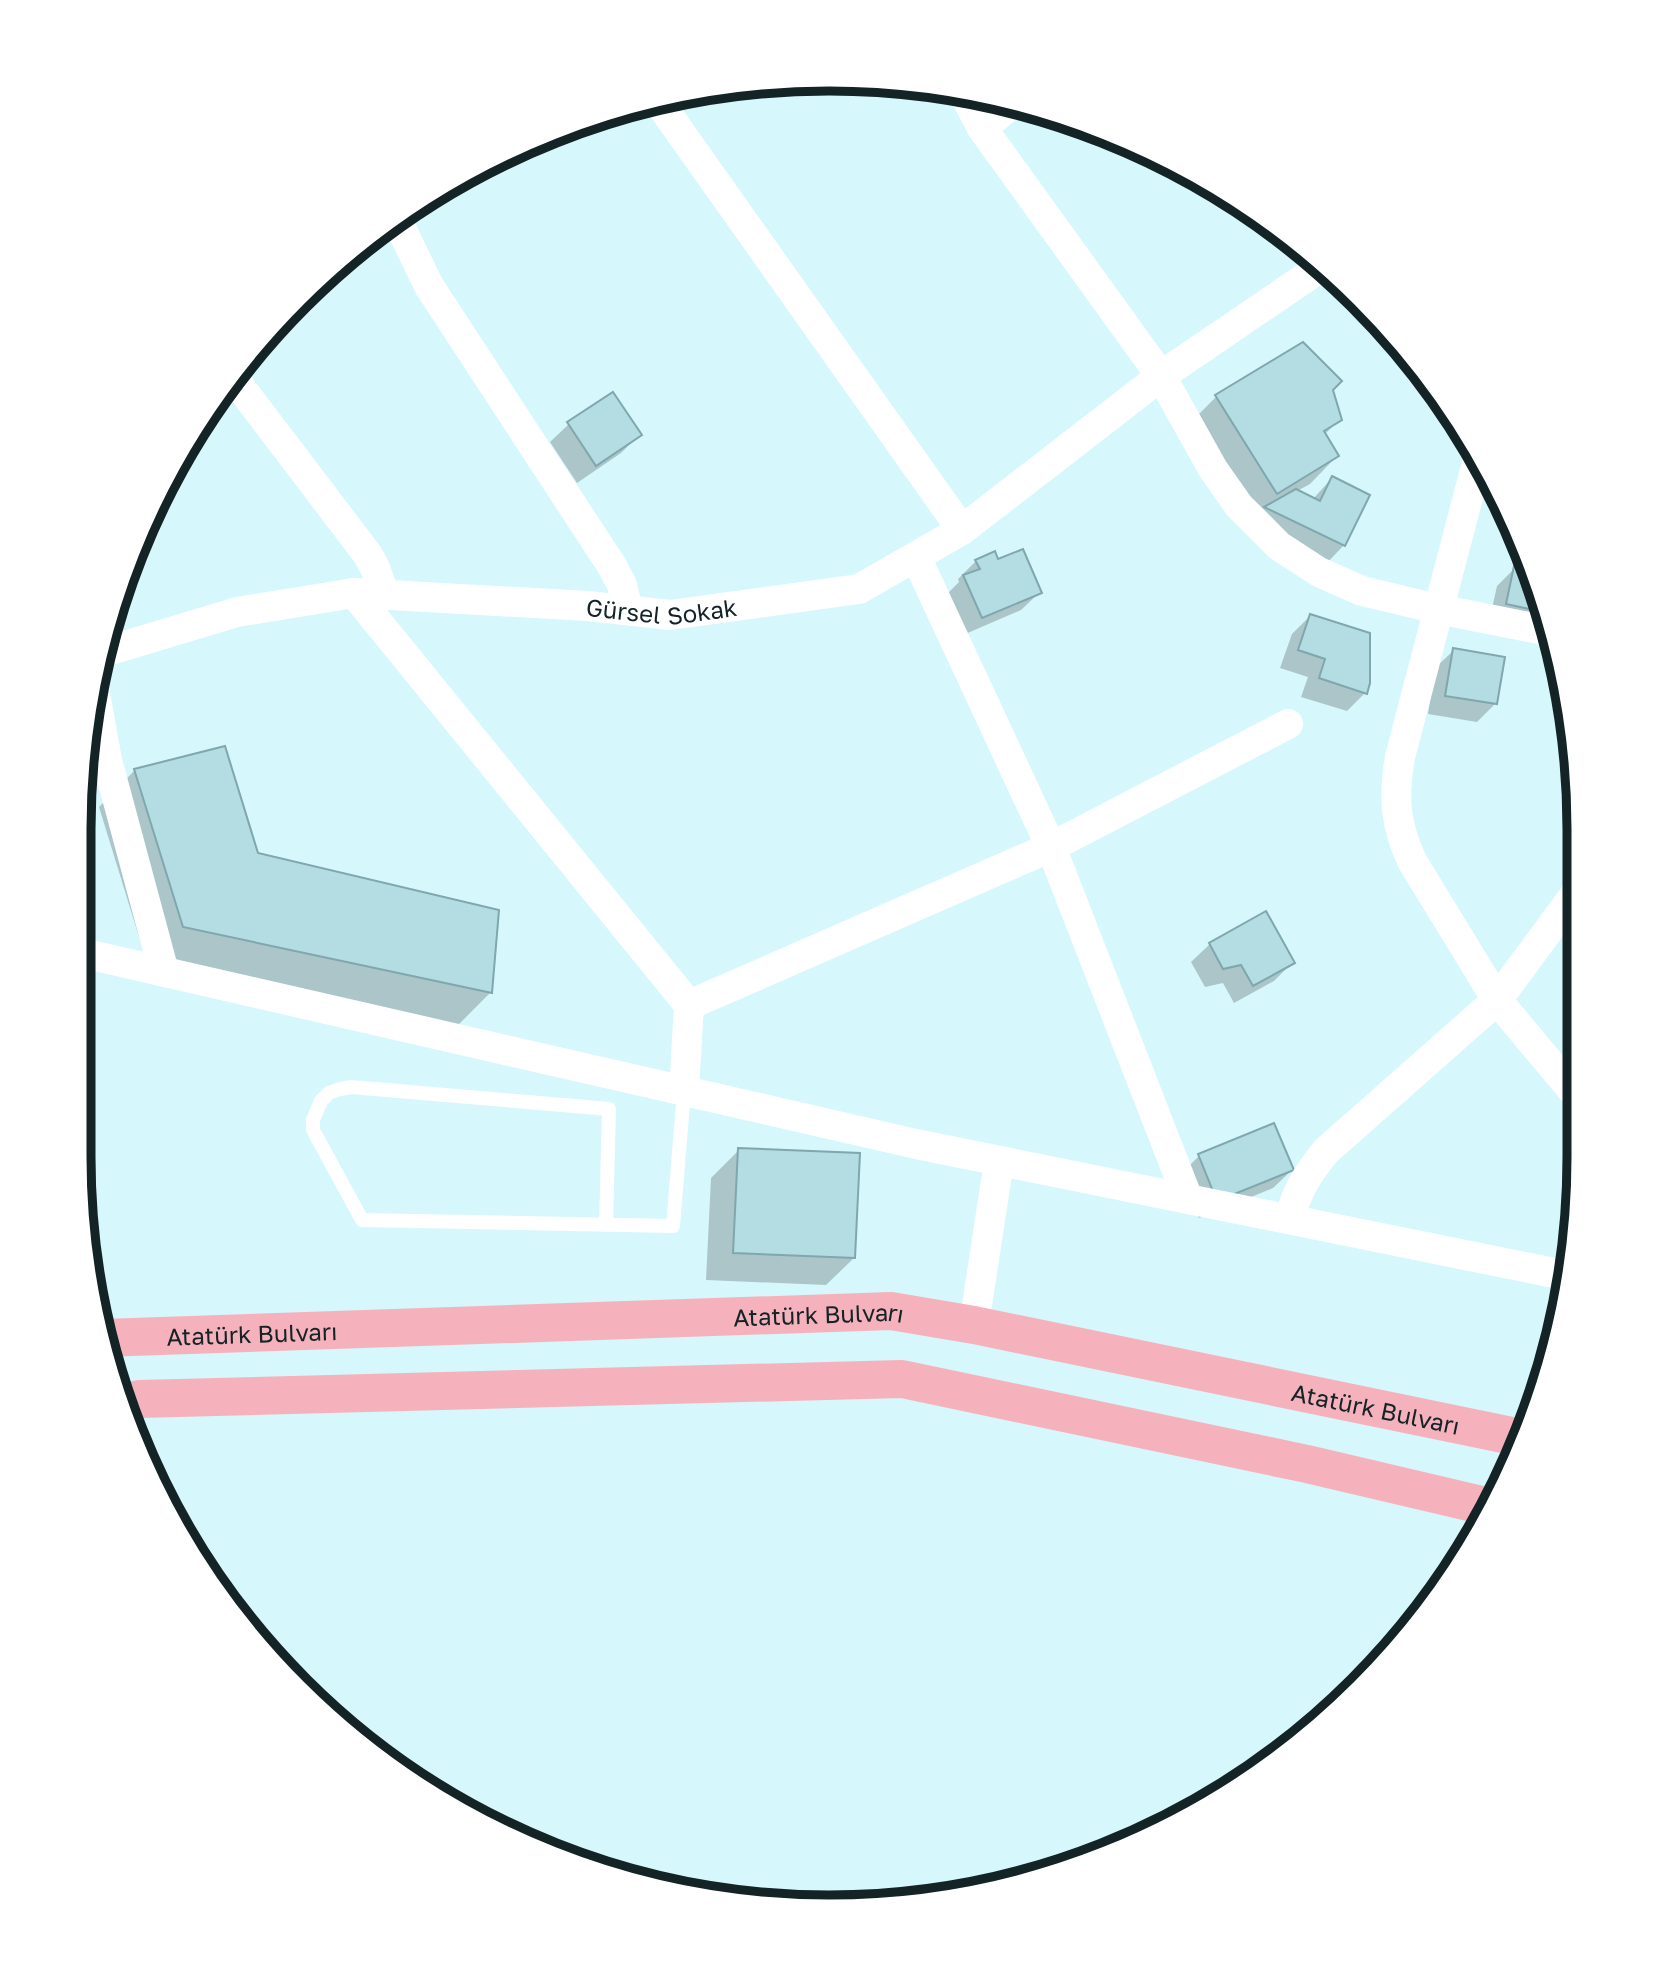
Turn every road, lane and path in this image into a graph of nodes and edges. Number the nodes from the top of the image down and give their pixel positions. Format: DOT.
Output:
graph roads {
  1 [pos="970,104"];
  2 [pos="664,110"];
  3 [pos="1002,112"];
  4 [pos="982,128"];
  5 [pos="401,228"];
  6 [pos="1314,272"];
  7 [pos="1161,376"];
  8 [pos="240,386"];
  9 [pos="1474,472"];
  10 [pos="962,530"];
  11 [pos="916,557"];
  12 [pos="369,593"];
  13 [pos="1438,609"];
  14 [pos="628,610"];
  15 [pos="1539,629"];
  16 [pos="113,649"];
  17 [pos="99,718"];
  18 [pos="1288,724"];
  19 [pos="1051,847"];
  20 [pos="1567,905"];
  21 [pos="91,955"];
  22 [pos="163,972"];
  23 [pos="1497,1000"];
  24 [pos="689,1005"];
  25 [pos="1567,1084"];
  26 [pos="684,1091"];
  27 [pos="999,1161"];
  28 [pos="1188,1199"];
  29 [pos="1289,1220"];
  30 [pos="606,1225"];
  31 [pos="1558,1274"];
  32 [pos="974,1325"];
  33 [pos="114,1338"];
  34 [pos="132,1400"];
  35 [pos="1512,1436"];
  36 [pos="1479,1505"];
  1 -- 4 [label="street"];
  2 -- 10 [label="street"];
  3 -- 4 [label="street"];
  4 -- 7 [label="street"];
  5 -- 14 [label="street"];
  6 -- 7 [label="street, Gürsel Sokak"];
  7 -- 10 [label="street, Gürsel Sokak"];
  7 -- 13 [label="street"];
  8 -- 12 [label="street"];
  9 -- 13 [label="street"];
  10 -- 11 [label="street, Gürsel Sokak"];
  11 -- 14 [label="street, Gürsel Sokak"];
  11 -- 19 [label="street"];
  12 -- 14 [label="street, Gürsel Sokak"];
  12 -- 16 [label="street, Gürsel Sokak"];
  12 -- 24 [label="street"];
  13 -- 15 [label="street"];
  13 -- 23 [label="street"];
  17 -- 22 [label="street"];
  18 -- 19 [label="street"];
  19 -- 24 [label="street"];
  19 -- 28 [label="street"];
  20 -- 23 [label="street"];
  21 -- 22 [label="street"];
  22 -- 26 [label="street"];
  23 -- 25 [label="street"];
  23 -- 29 [label="street"];
  24 -- 26 [label="street"];
  26 -- 27 [label="street"];
  26 -- 30 [label="lane"];
  27 -- 28 [label="street"];
  27 -- 32 [label="street"];
  28 -- 29 [label="street"];
  29 -- 31 [label="street"];
  30 -- 30 [label="lane"];
  32 -- 33 [label="main road, Atatürk Bulvarı"];
  32 -- 35 [label="main road, Atatürk Bulvarı"];
  34 -- 36 [label="main road"];
}
